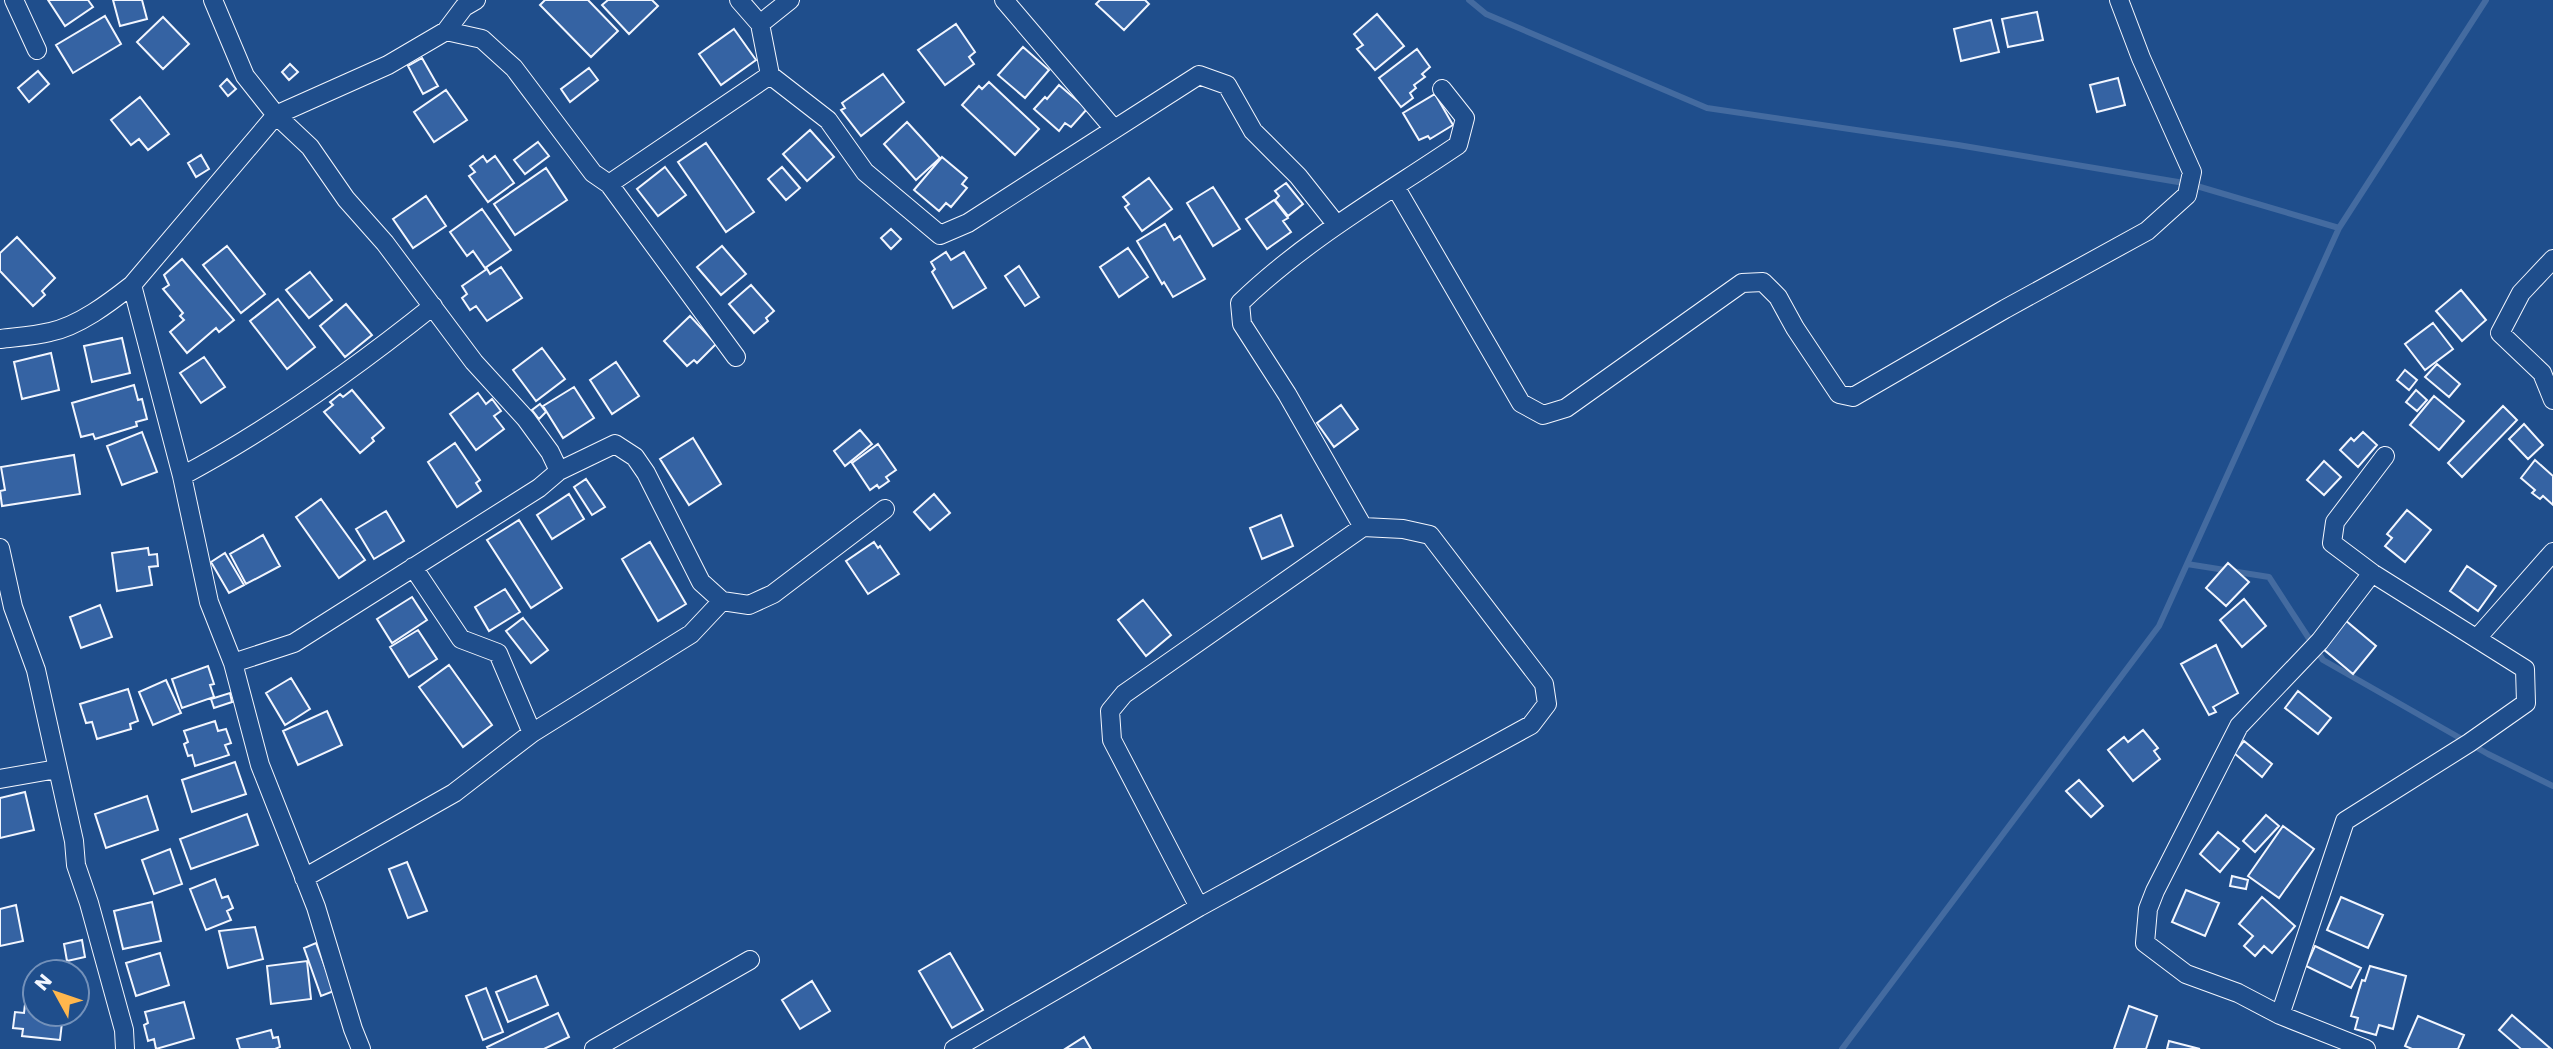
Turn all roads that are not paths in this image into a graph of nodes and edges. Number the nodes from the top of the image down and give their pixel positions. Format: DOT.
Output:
graph roads {
  1 [pos="15,0"];
  2 [pos="213,0"];
  3 [pos="476,0"];
  4 [pos="739,0"];
  5 [pos="790,0"];
  6 [pos="1004,0"];
  7 [pos="2119,0"];
  8 [pos="760,24"];
  9 [pos="446,31"];
  10 [pos="37,50"];
  11 [pos="770,75"];
  12 [pos="1442,89"];
  13 [pos="276,115"];
  14 [pos="1114,130"];
  15 [pos="609,184"];
  16 [pos="1396,188"];
  17 [pos="1336,225"];
  18 [pos="2553,259"];
  19 [pos="132,285"];
  20 [pos="433,306"];
  21 [pos="0,339"];
  22 [pos="736,357"];
  23 [pos="2553,400"];
  24 [pos="2385,456"];
  25 [pos="559,471"];
  26 [pos="182,476"];
  27 [pos="886,509"];
  28 [pos="1363,527"];
  29 [pos="0,548"];
  30 [pos="2553,552"];
  31 [pos="413,567"];
  32 [pos="2372,573"];
  33 [pos="722,601"];
  34 [pos="2478,637"];
  35 [pos="233,663"];
  36 [pos="532,733"];
  37 [pos="57,769"];
  38 [pos="0,779"];
  39 [pos="304,878"];
  40 [pos="1199,906"];
  41 [pos="750,960"];
  42 [pos="2280,1015"];
  43 [pos="623,1043"];
  44 [pos="125,1049"];
  45 [pos="361,1049"];
  46 [pos="594,1049"];
  47 [pos="954,1049"];
  48 [pos="2366,1049"];
  1 -- 10 [label="street"];
  2 -- 13 [label="street"];
  3 -- 9 [label="street"];
  4 -- 8 [label="street"];
  5 -- 8 [label="street"];
  6 -- 14 [label="street"];
  7 -- 16 [label="street"];
  8 -- 11 [label="street"];
  9 -- 13 [label="street"];
  9 -- 15 [label="street"];
  11 -- 14 [label="street"];
  11 -- 15 [label="street"];
  12 -- 16 [label="street"];
  13 -- 19 [label="street"];
  13 -- 20 [label="street"];
  14 -- 17 [label="street"];
  15 -- 22 [label="street"];
  16 -- 17 [label="street"];
  17 -- 28 [label="street"];
  18 -- 23 [label="street"];
  19 -- 21 [label="street"];
  19 -- 26 [label="street"];
  20 -- 25 [label="street"];
  20 -- 26 [label="street"];
  24 -- 32 [label="street"];
  25 -- 31 [label="street"];
  25 -- 33 [label="street"];
  26 -- 35 [label="street"];
  27 -- 33 [label="street"];
  28 -- 40 [label="street"];
  28 -- 40 [label="street"];
  29 -- 37 [label="street"];
  30 -- 34 [label="street"];
  31 -- 35 [label="street"];
  31 -- 36 [label="street"];
  32 -- 34 [label="street"];
  32 -- 42 [label="street"];
  33 -- 36 [label="street"];
  34 -- 42 [label="street"];
  35 -- 39 [label="street"];
  36 -- 39 [label="street"];
  37 -- 38 [label="street"];
  37 -- 44 [label="street"];
  39 -- 45 [label="street"];
  40 -- 47 [label="street"];
  41 -- 43 [label="street"];
  42 -- 48 [label="street"];
  43 -- 46 [label="street"];
}
